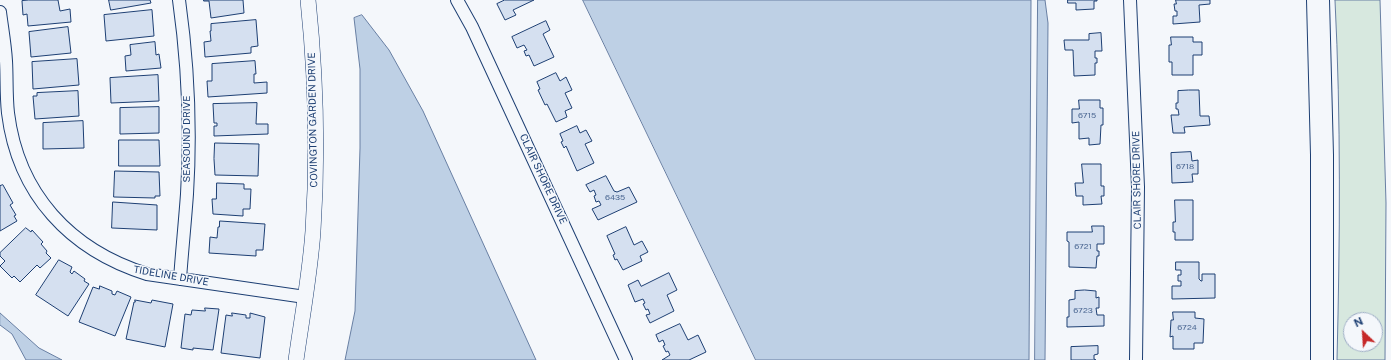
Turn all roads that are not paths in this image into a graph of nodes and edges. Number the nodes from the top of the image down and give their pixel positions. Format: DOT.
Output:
graph roads {
  1 [pos="179,0"];
  2 [pos="308,0"];
  3 [pos="457,0"];
  4 [pos="1130,0"];
  5 [pos="1318,0"];
  6 [pos="0,12"];
  7 [pos="180,279"];
  8 [pos="305,296"];
  9 [pos="296,360"];
  10 [pos="626,360"];
  11 [pos="1136,360"];
  12 [pos="1322,360"];
  1 -- 7 [label="street, SEASOUND DRIVE"];
  2 -- 8 [label="street, COVINGTON GARDEN DRIVE"];
  3 -- 10 [label="street, CLAIR SHORE DRIVE"];
  4 -- 11 [label="street, CLAIR SHORE DRIVE"];
  5 -- 12 [label="highway"];
  6 -- 7 [label="street, TIDELINE DRIVE"];
  7 -- 8 [label="street, TIDELINE DRIVE"];
  8 -- 9 [label="street, COVINGTON GARDEN DRIVE"];
}
